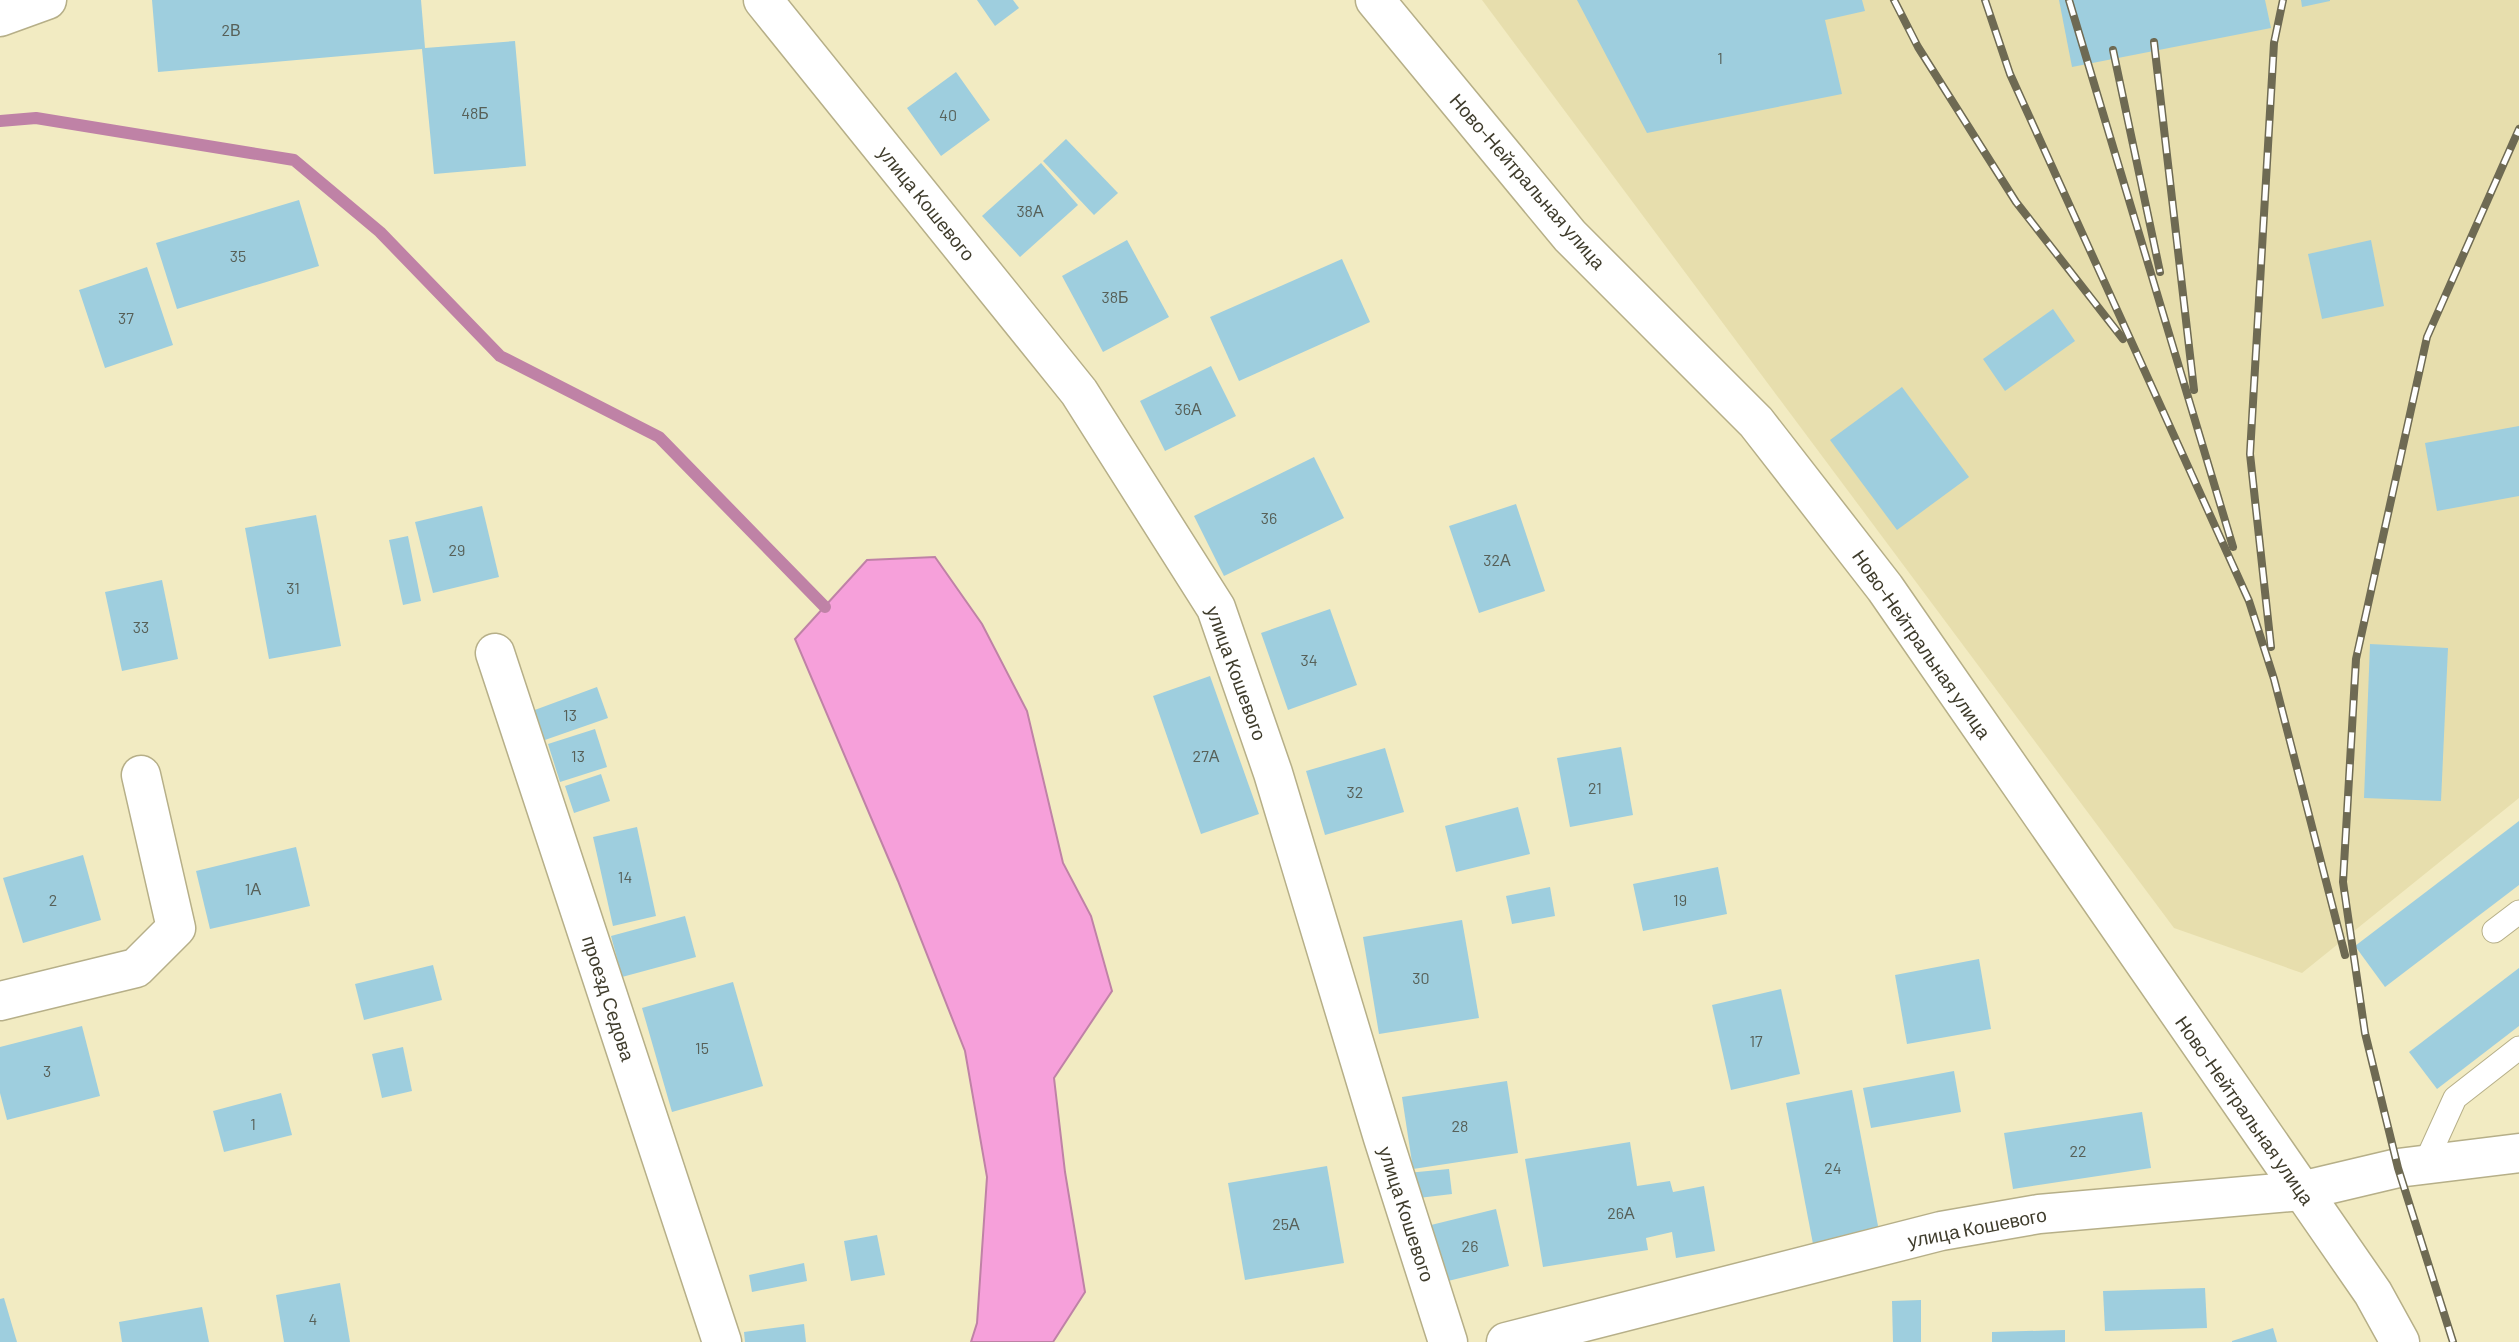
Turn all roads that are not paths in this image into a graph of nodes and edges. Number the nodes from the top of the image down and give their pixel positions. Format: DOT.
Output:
graph roads {
  1 [pos="47,0"];
  2 [pos="763,0"];
  3 [pos="1375,0"];
  4 [pos="0,16"];
  5 [pos="495,653"];
  6 [pos="141,775"];
  7 [pos="2519,912"];
  8 [pos="2494,931"];
  9 [pos="0,1001"];
  10 [pos="2519,1048"];
  11 [pos="2519,1153"];
  12 [pos="2425,1164"];
  13 [pos="2301,1191"];
  14 [pos="1579,1332"];
  15 [pos="722,1342"];
  16 [pos="1448,1342"];
  17 [pos="1506,1342"];
  18 [pos="2400,1342"];
  1 -- 4 [label="street"];
  2 -- 16 [label="street, улица Кошевого"];
  3 -- 13 [label="street, Ново-Нейтральная улица"];
  5 -- 15 [label="street, проезд Седова"];
  6 -- 9 [label="street"];
  7 -- 8 [label="lane"];
  10 -- 12 [label="lane"];
  11 -- 12 [label="street, улица Кошевого"];
  12 -- 13 [label="street, улица Кошевого"];
  13 -- 14 [label="street, улица Кошевого"];
  13 -- 18 [label="street, Ново-Нейтральная улица"];
  14 -- 17 [label="street, улица Кошевого"];
}
